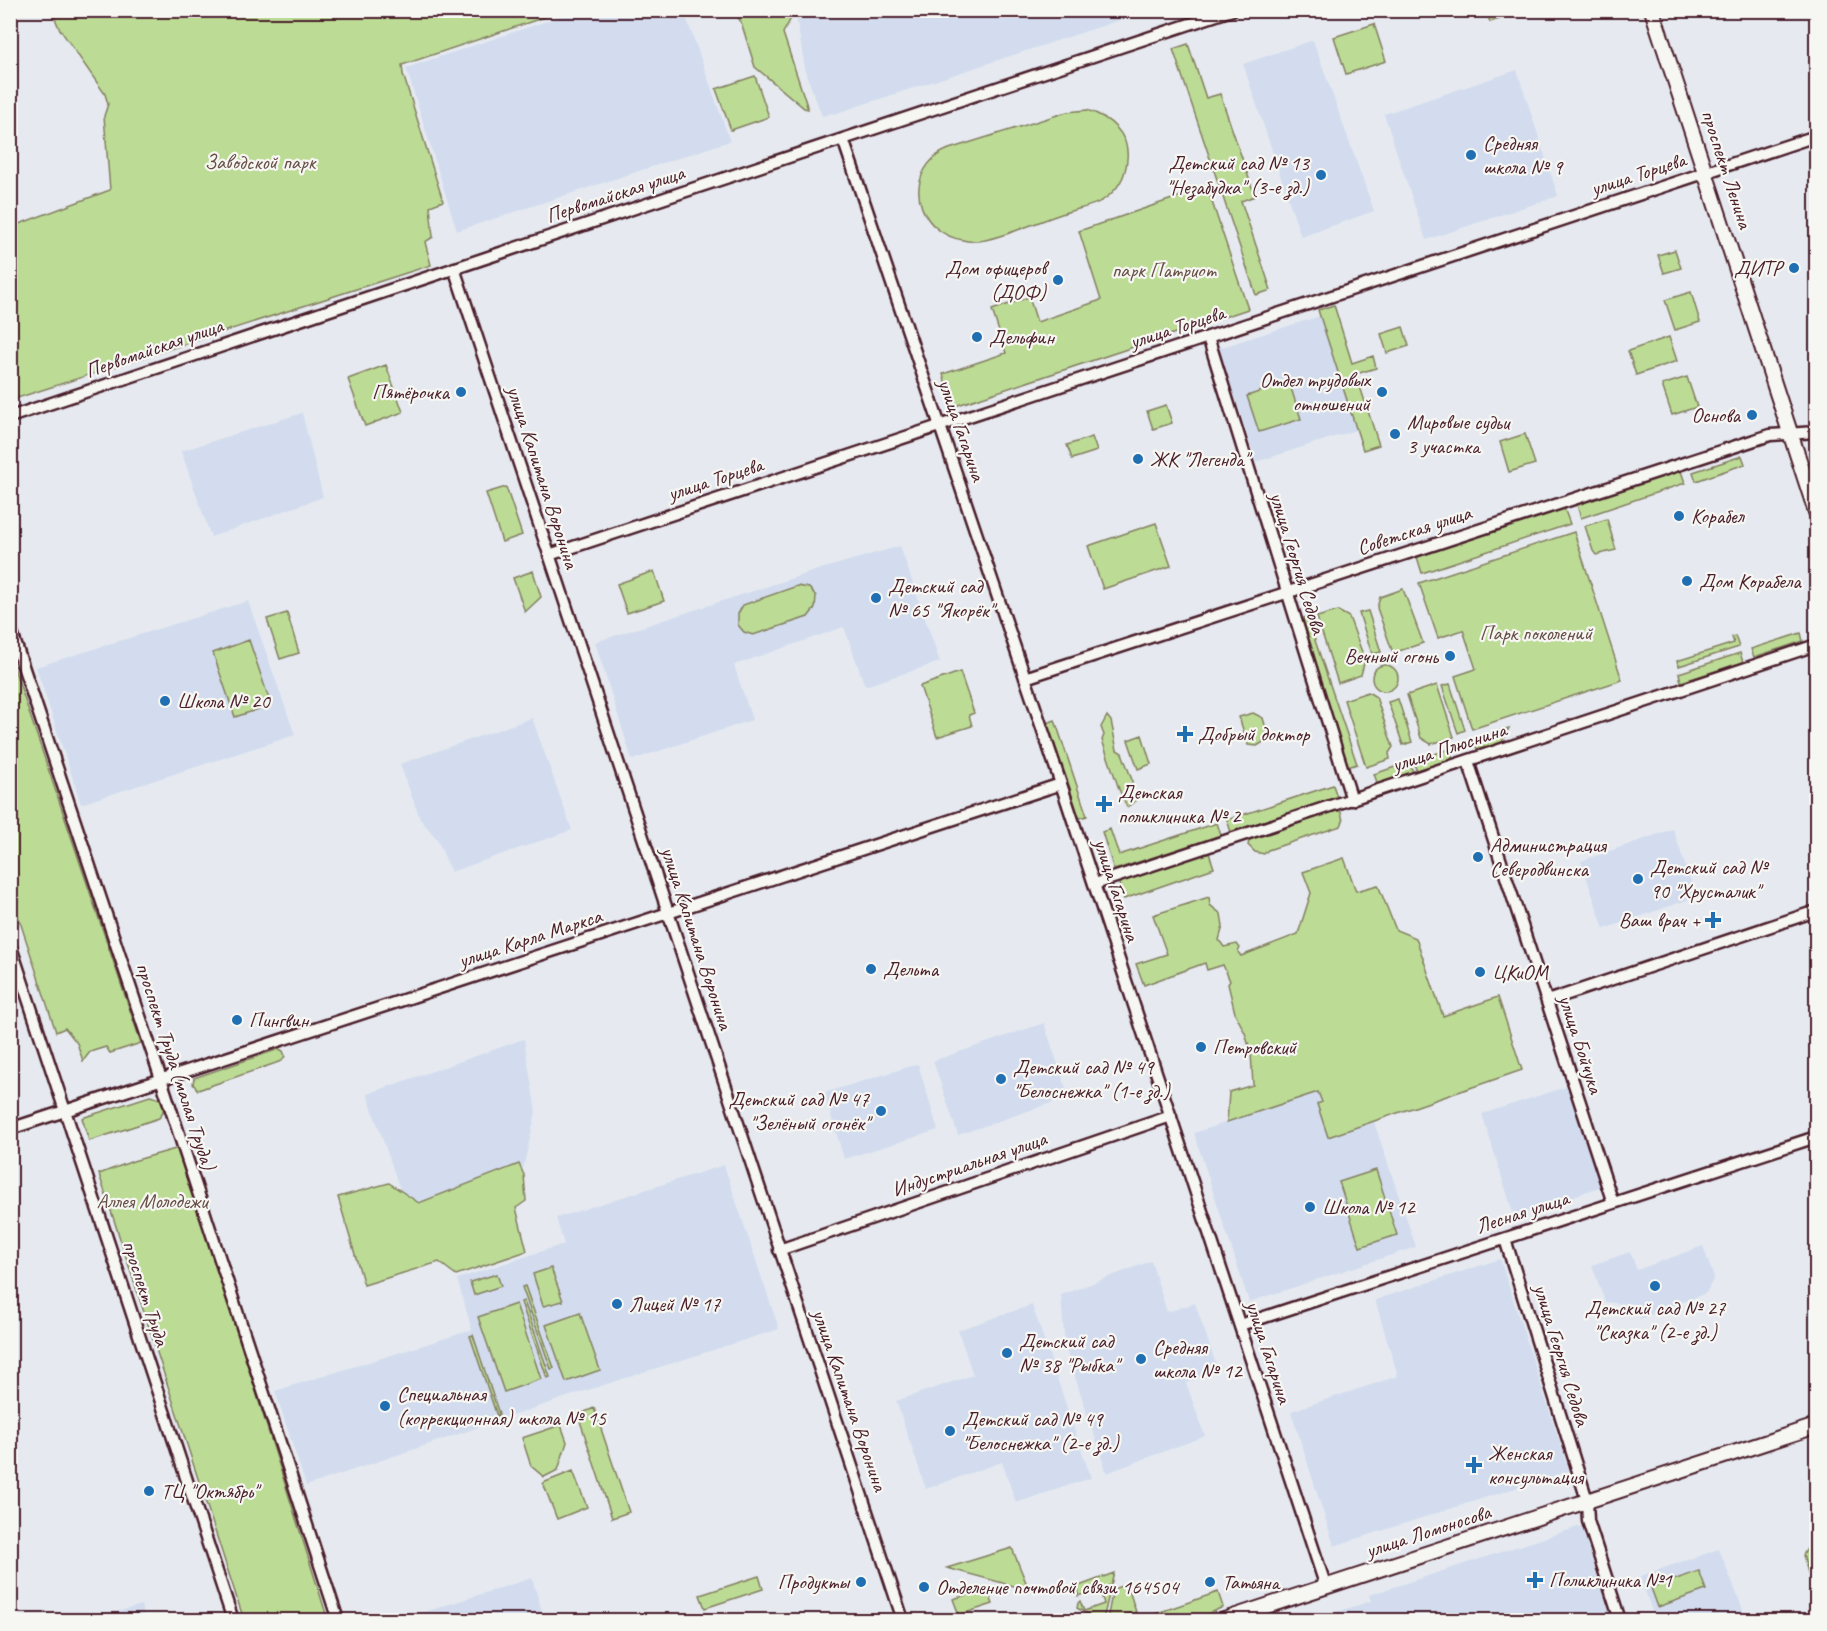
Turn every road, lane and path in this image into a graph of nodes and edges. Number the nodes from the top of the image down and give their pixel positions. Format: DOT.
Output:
graph roads {
  1 [pos="1232,10"];
  2 [pos="1652,10"];
  3 [pos="1816,136"];
  4 [pos="843,140"];
  5 [pos="1706,172"];
  6 [pos="454,268"];
  7 [pos="1208,337"];
  8 [pos="10,417"];
  9 [pos="940,426"];
  10 [pos="1816,432"];
  11 [pos="1791,433"];
  12 [pos="1816,512"];
  13 [pos="549,555"];
  14 [pos="1287,592"];
  15 [pos="10,627"];
  16 [pos="1816,645"];
  17 [pos="1025,678"];
  18 [pos="1468,761"];
  19 [pos="1061,784"];
  20 [pos="1352,800"];
  21 [pos="1095,884"];
  22 [pos="1816,911"];
  23 [pos="668,913"];
  24 [pos="10,944"];
  25 [pos="1547,1001"];
  26 [pos="161,1079"];
  27 [pos="66,1111"];
  28 [pos="1171,1116"];
  29 [pos="10,1129"];
  30 [pos="1816,1137"];
  31 [pos="1613,1203"];
  32 [pos="1505,1239"];
  33 [pos="778,1250"];
  34 [pos="1240,1325"];
  35 [pos="1816,1426"];
  36 [pos="1587,1500"];
  37 [pos="1326,1587"];
  38 [pos="233,1620"];
  39 [pos="338,1620"];
  40 [pos="903,1620"];
  41 [pos="1224,1620"];
  42 [pos="1620,1620"];
  1 -- 4 [label="street, Первомайская улица"];
  2 -- 5 [label="main road, проспект Ленина"];
  3 -- 5 [label="street, улица Торцева"];
  4 -- 6 [label="street, Первомайская улица"];
  4 -- 9 [label="street, улица Гагарина"];
  5 -- 7 [label="street, улица Торцева"];
  5 -- 11 [label="main road, проспект Ленина"];
  6 -- 8 [label="street, Первомайская улица"];
  6 -- 13 [label="street, улица Капитана Воронина"];
  7 -- 9 [label="street, улица Торцева"];
  7 -- 14 [label="street, улица Георгия Седова"];
  9 -- 13 [label="street, улица Торцева"];
  9 -- 17 [label="street, улица Гагарина"];
  10 -- 11 [label="street, Советская улица"];
  11 -- 12 [label="main road, проспект Ленина"];
  11 -- 14 [label="street, Советская улица"];
  13 -- 23 [label="street, улица Капитана Воронина"];
  14 -- 17 [label="street, Советская улица"];
  14 -- 20 [label="street, улица Георгия Седова"];
  15 -- 26 [label="street, проспект Труда (малая Труда)"];
  16 -- 18 [label="street, улица Плюснина"];
  17 -- 19 [label="street, улица Гагарина"];
  18 -- 20 [label="street, улица Плюснина"];
  18 -- 25 [label="street, улица Бойчука"];
  19 -- 21 [label="street, улица Гагарина"];
  19 -- 23 [label="street, улица Карла Маркса"];
  20 -- 21 [label="street, улица Плюснина"];
  21 -- 28 [label="street, улица Гагарина"];
  22 -- 25 [label="street"];
  23 -- 26 [label="street, улица Карла Маркса"];
  23 -- 33 [label="street, улица Капитана Воронина"];
  24 -- 27 [label="street, проспект Труда"];
  25 -- 31 [label="street, улица Бойчука"];
  26 -- 27 [label="street, улица Карла Маркса"];
  26 -- 39 [label="street, проспект Труда (малая Труда)"];
  27 -- 29 [label="street, улица Карла Маркса"];
  27 -- 38 [label="street, проспект Труда"];
  28 -- 33 [label="street, Индустриальная улица"];
  28 -- 34 [label="street, улица Гагарина"];
  30 -- 31 [label="street, Лесная улица"];
  31 -- 32 [label="street, Лесная улица"];
  32 -- 34 [label="street, Лесная улица"];
  32 -- 36 [label="street, улица Георгия Седова"];
  33 -- 40 [label="street, улица Капитана Воронина"];
  34 -- 37 [label="street, улица Гагарина"];
  35 -- 36 [label="main road, улица Ломоносова"];
  36 -- 37 [label="main road, улица Ломоносова"];
  36 -- 42 [label="street, улица Георгия Седова"];
  37 -- 41 [label="main road, улица Ломоносова"];
}
